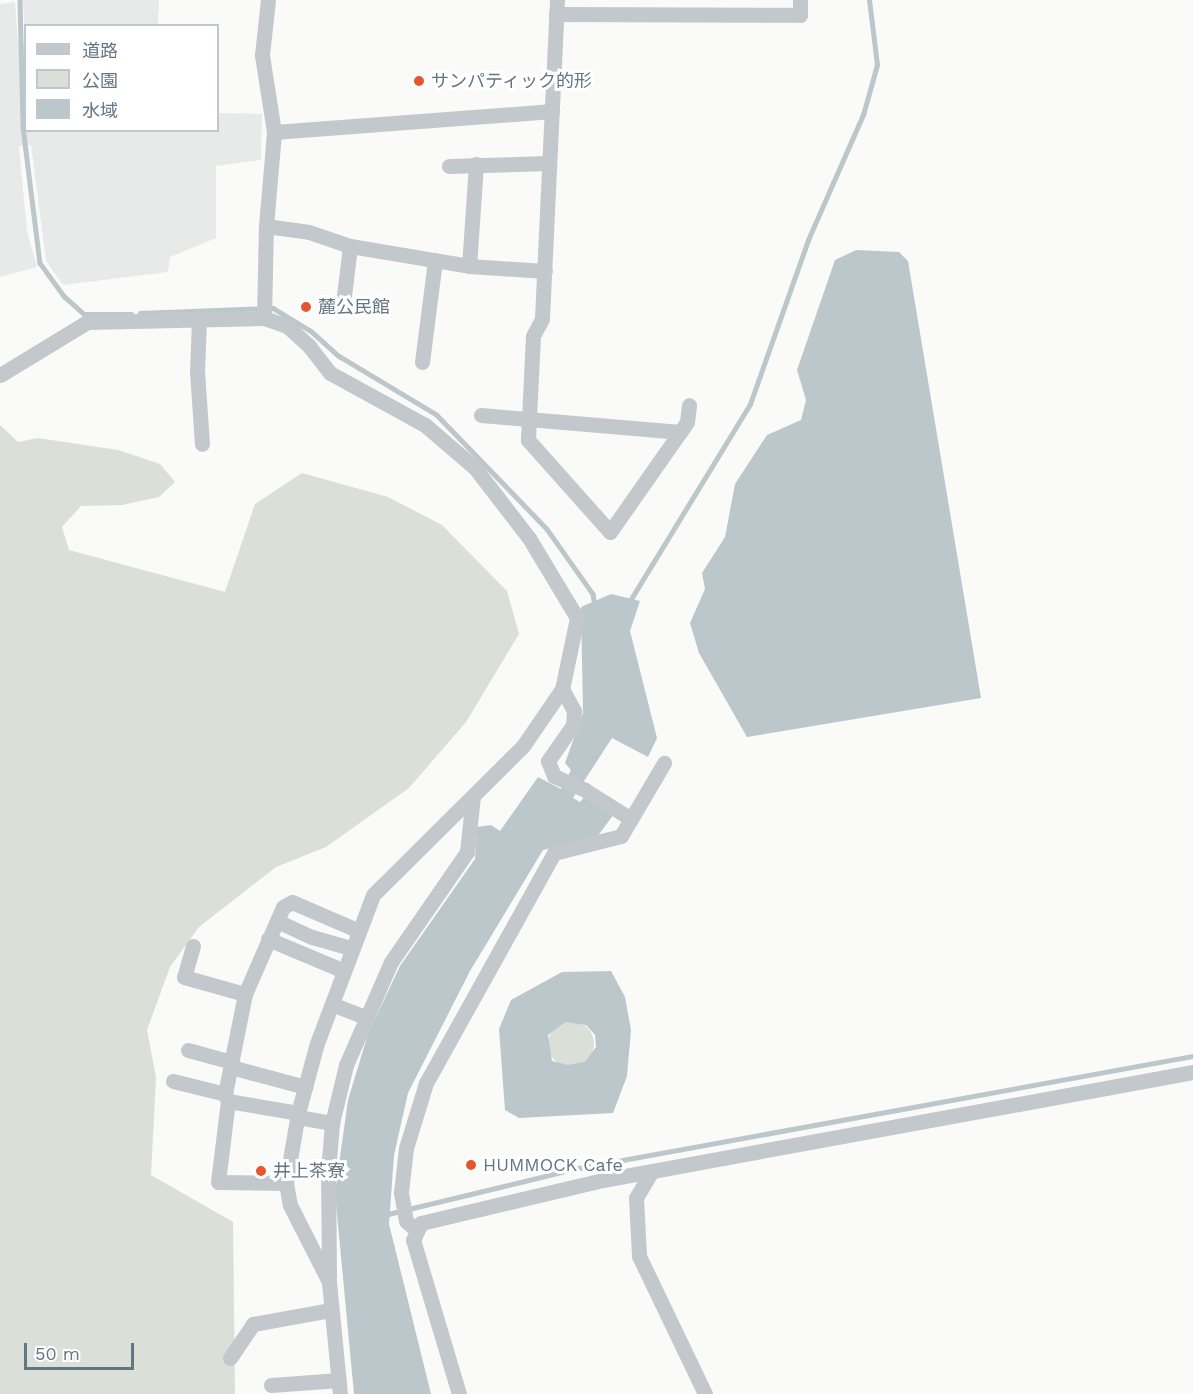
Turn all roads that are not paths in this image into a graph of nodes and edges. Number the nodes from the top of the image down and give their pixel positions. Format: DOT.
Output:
graph roads {
  1 [pos="268,0"];
  2 [pos="800,0"];
  3 [pos="557,7"];
  4 [pos="552,111"];
  5 [pos="274,132"];
  6 [pos="549,163"];
  7 [pos="476,164"];
  8 [pos="448,166"];
  9 [pos="266,226"];
  10 [pos="350,246"];
  11 [pos="435,260"];
  12 [pos="469,266"];
  13 [pos="545,271"];
  14 [pos="343,304"];
  15 [pos="264,318"];
  16 [pos="199,320"];
  17 [pos="422,362"];
  18 [pos="0,375"];
  19 [pos="689,405"];
  20 [pos="481,415"];
  21 [pos="529,417"];
  22 [pos="680,432"];
  23 [pos="202,444"];
  24 [pos="562,688"];
  25 [pos="664,764"];
  26 [pos="473,796"];
  27 [pos="631,819"];
  28 [pos="277,921"];
  29 [pos="357,930"];
  30 [pos="268,939"];
  31 [pos="193,946"];
  32 [pos="351,948"];
  33 [pos="344,971"];
  34 [pos="245,994"];
  35 [pos="334,1005"];
  36 [pos="366,1017"];
  37 [pos="188,1050"];
  38 [pos="231,1064"];
  39 [pos="1193,1072"];
  40 [pos="173,1081"];
  41 [pos="305,1088"];
  42 [pos="226,1097"];
  43 [pos="298,1115"];
  44 [pos="332,1123"];
  45 [pos="652,1171"];
  46 [pos="286,1184"];
  47 [pos="416,1230"];
  48 [pos="329,1282"];
  49 [pos="330,1310"];
  50 [pos="230,1358"];
  51 [pos="272,1385"];
  52 [pos="340,1387"];
  53 [pos="459,1394"];
  54 [pos="705,1394"];
  1 -- 5 [label="street"];
  2 -- 3 [label="street"];
  3 -- 4 [label="street"];
  4 -- 5 [label="street"];
  4 -- 6 [label="street"];
  5 -- 9 [label="street"];
  6 -- 7 [label="street"];
  6 -- 13 [label="street"];
  7 -- 8 [label="street"];
  7 -- 12 [label="street"];
  9 -- 10 [label="street"];
  9 -- 15 [label="street"];
  10 -- 11 [label="street"];
  10 -- 14 [label="street"];
  11 -- 12 [label="street"];
  11 -- 17 [label="street"];
  12 -- 13 [label="street"];
  13 -- 21 [label="street"];
  15 -- 16 [label="street"];
  15 -- 24 [label="street"];
  16 -- 18 [label="street"];
  16 -- 23 [label="street"];
  19 -- 22 [label="street"];
  20 -- 21 [label="street"];
  21 -- 22 [label="street"];
  21 -- 22 [label="street"];
  24 -- 26 [label="street"];
  24 -- 27 [label="street"];
  25 -- 27 [label="street"];
  26 -- 29 [label="street"];
  26 -- 36 [label="street"];
  27 -- 47 [label="street"];
  28 -- 29 [label="street"];
  28 -- 30 [label="street"];
  28 -- 32 [label="street"];
  29 -- 32 [label="street"];
  30 -- 33 [label="street"];
  30 -- 34 [label="street"];
  31 -- 34 [label="street"];
  32 -- 33 [label="street"];
  33 -- 35 [label="street"];
  34 -- 38 [label="street"];
  35 -- 36 [label="street"];
  35 -- 41 [label="street"];
  36 -- 44 [label="street"];
  37 -- 38 [label="street"];
  38 -- 41 [label="street"];
  38 -- 42 [label="street"];
  39 -- 45 [label="street"];
  40 -- 42 [label="street"];
  41 -- 43 [label="street"];
  42 -- 43 [label="street"];
  42 -- 46 [label="street"];
  43 -- 44 [label="street"];
  43 -- 46 [label="street"];
  44 -- 48 [label="street"];
  45 -- 47 [label="street"];
  45 -- 54 [label="street"];
  46 -- 48 [label="street"];
  47 -- 53 [label="street"];
  48 -- 49 [label="street"];
  49 -- 50 [label="street"];
  49 -- 52 [label="street"];
  51 -- 52 [label="street"];
}
